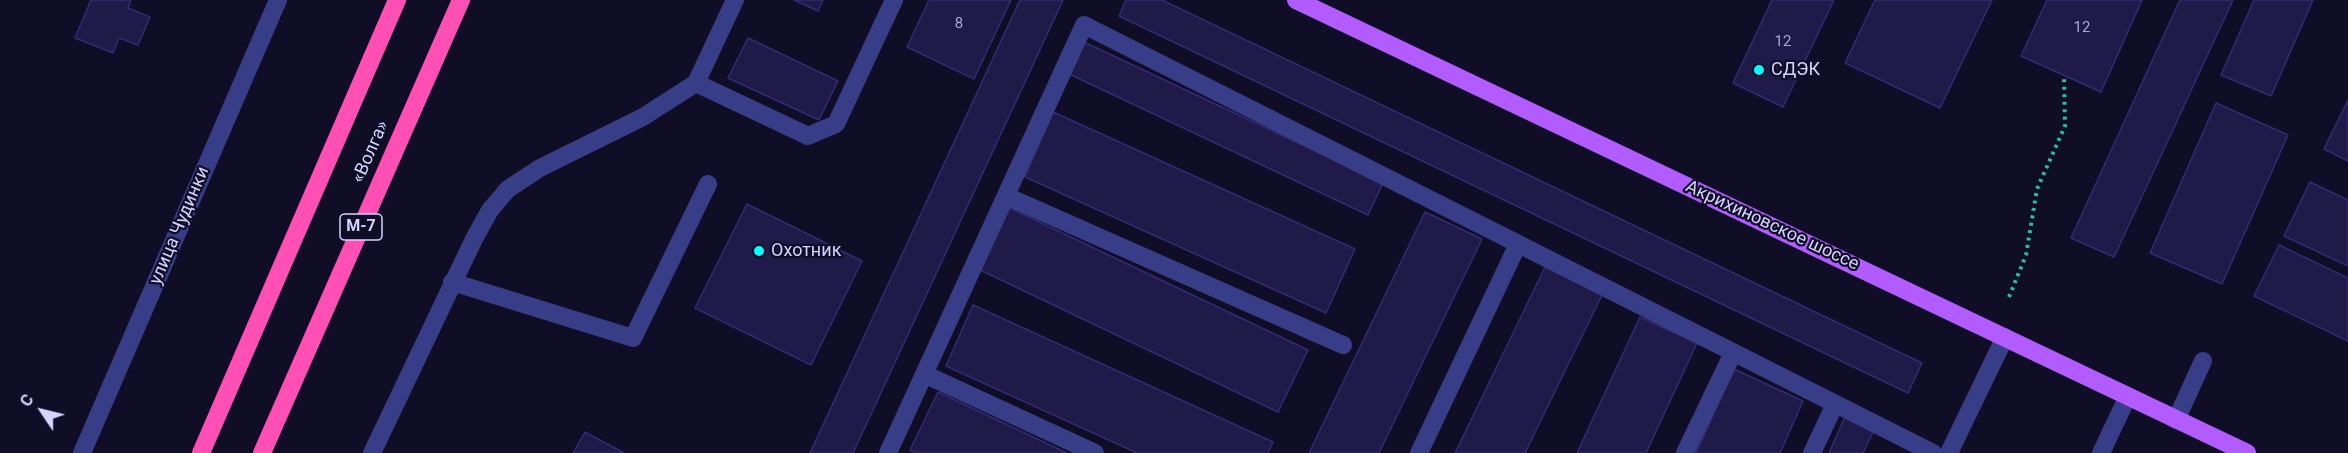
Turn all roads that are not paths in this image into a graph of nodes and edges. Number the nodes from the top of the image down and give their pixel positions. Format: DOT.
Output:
graph roads {
  1 [pos="278,0"];
  2 [pos="397,0"];
  3 [pos="461,0"];
  4 [pos="735,0"];
  5 [pos="894,0"];
  6 [pos="1296,0"];
  7 [pos="696,83"];
  8 [pos="708,184"];
  9 [pos="1006,196"];
  10 [pos="1518,244"];
  11 [pos="452,282"];
  12 [pos="2005,337"];
  13 [pos="1343,345"];
  14 [pos="1733,353"];
  15 [pos="2203,361"];
  16 [pos="924,374"];
  17 [pos="2128,396"];
  18 [pos="1835,404"];
  19 [pos="2176,420"];
  20 [pos="82,453"];
  21 [pos="201,453"];
  22 [pos="262,453"];
  23 [pos="372,453"];
  24 [pos="888,453"];
  25 [pos="1095,453"];
  26 [pos="1419,453"];
  27 [pos="1685,453"];
  28 [pos="1812,453"];
  29 [pos="1933,453"];
  30 [pos="1949,453"];
  31 [pos="2101,453"];
  32 [pos="2247,453"];
  1 -- 20 [label="street, улица Чудинки"];
  2 -- 21 [label="highway, «Волга»"];
  3 -- 22 [label="highway, «Волга» / М-7"];
  4 -- 7 [label="street"];
  5 -- 7 [label="street"];
  6 -- 12 [label="main road, Акрихиновское шоссе"];
  7 -- 11 [label="street"];
  8 -- 11 [label="street"];
  9 -- 10 [label="street"];
  9 -- 13 [label="street"];
  9 -- 16 [label="street"];
  10 -- 14 [label="street"];
  10 -- 26 [label="street"];
  11 -- 23 [label="street"];
  12 -- 17 [label="main road, Акрихиновское шоссе"];
  12 -- 30 [label="street"];
  14 -- 18 [label="street"];
  14 -- 27 [label="street"];
  15 -- 19 [label="street"];
  16 -- 24 [label="street"];
  16 -- 25 [label="street"];
  17 -- 19 [label="main road, Акрихиновское шоссе"];
  17 -- 31 [label="street"];
  18 -- 28 [label="street"];
  18 -- 29 [label="street"];
  19 -- 32 [label="main road, Акрихиновское шоссе"];
}
